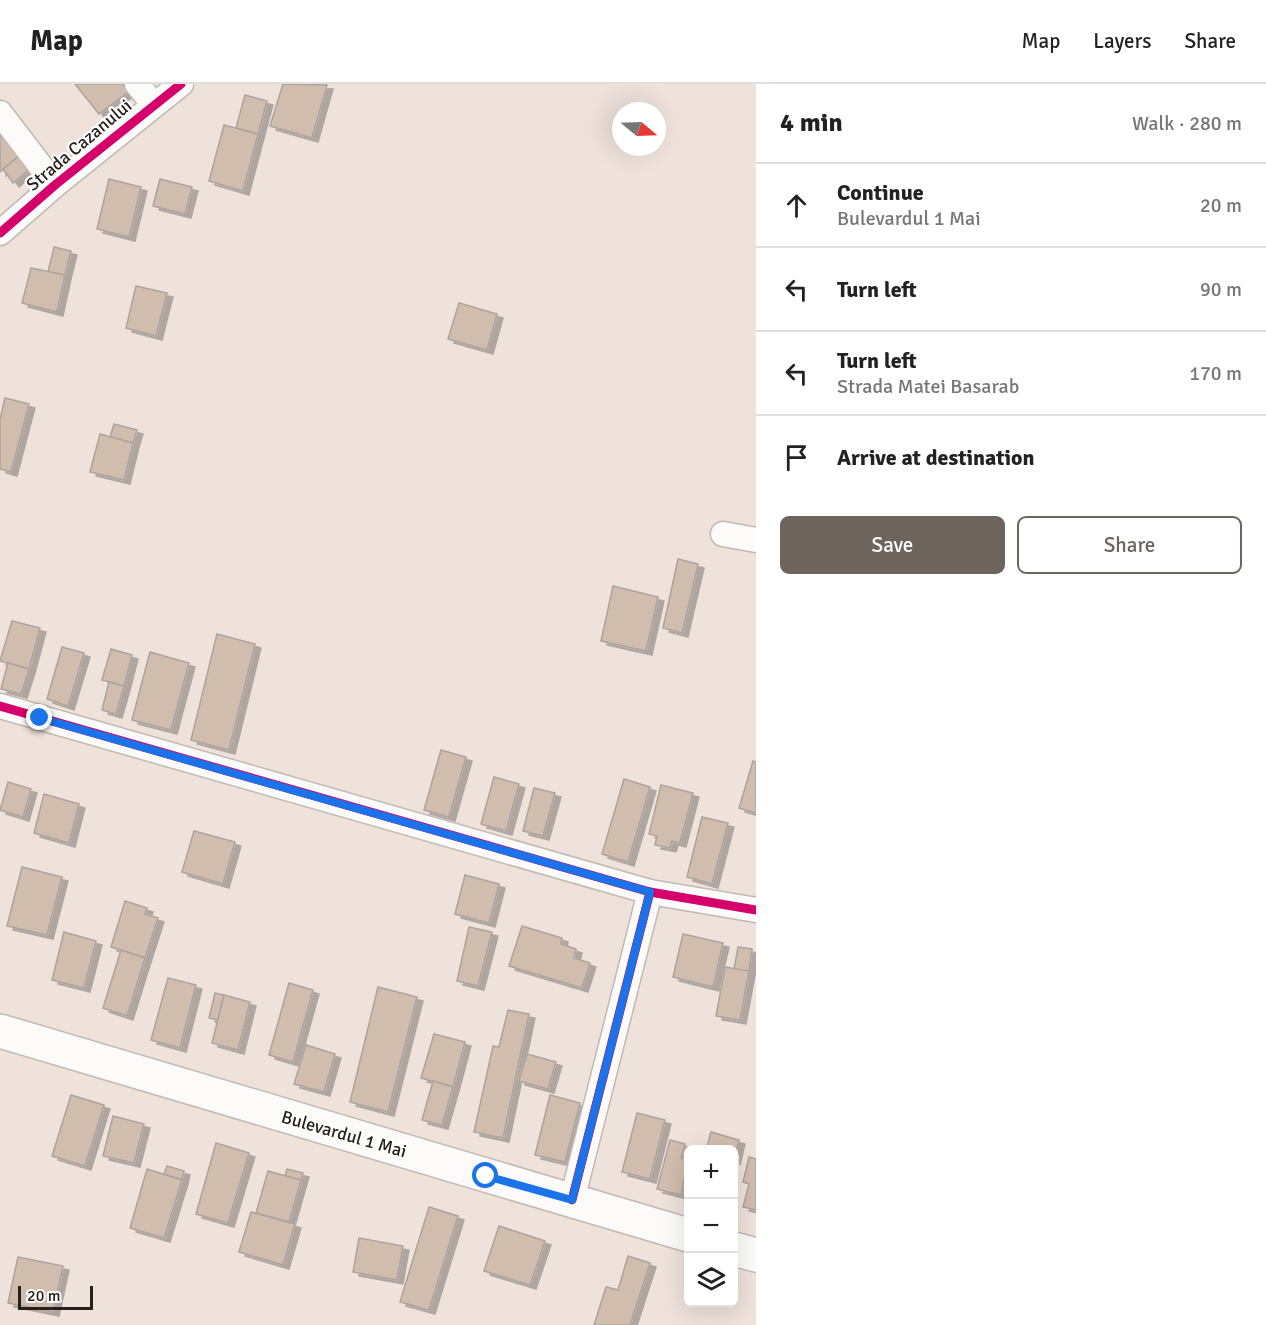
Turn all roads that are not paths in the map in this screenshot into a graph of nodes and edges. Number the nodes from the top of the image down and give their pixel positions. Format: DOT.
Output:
graph roads {
  1 [pos="137,84"];
  2 [pos="181,84"];
  3 [pos="154,105"];
  4 [pos="0,113"];
  5 [pos="55,185"];
  6 [pos="0,233"];
  7 [pos="723,534"];
  8 [pos="756,540"];
  9 [pos="0,706"];
  10 [pos="650,892"];
  11 [pos="756,910"];
  12 [pos="0,1031"];
  13 [pos="572,1200"];
  14 [pos="684,1234"];
  15 [pos="738,1250"];
  16 [pos="756,1255"];
  1 -- 3 [label="street"];
  2 -- 3 [label="street, Strada Cazanului"];
  3 -- 5 [label="street, Strada Cazanului"];
  4 -- 5 [label="street"];
  5 -- 6 [label="street, Strada Cazanului"];
  7 -- 8 [label="street"];
  9 -- 10 [label="street"];
  10 -- 11 [label="street"];
  10 -- 13 [label="street"];
  12 -- 13 [label="main road, Bulevardul 1 Mai"];
  13 -- 14 [label="main road, Bulevardul 1 Mai"];
  15 -- 16 [label="main road"];
}
